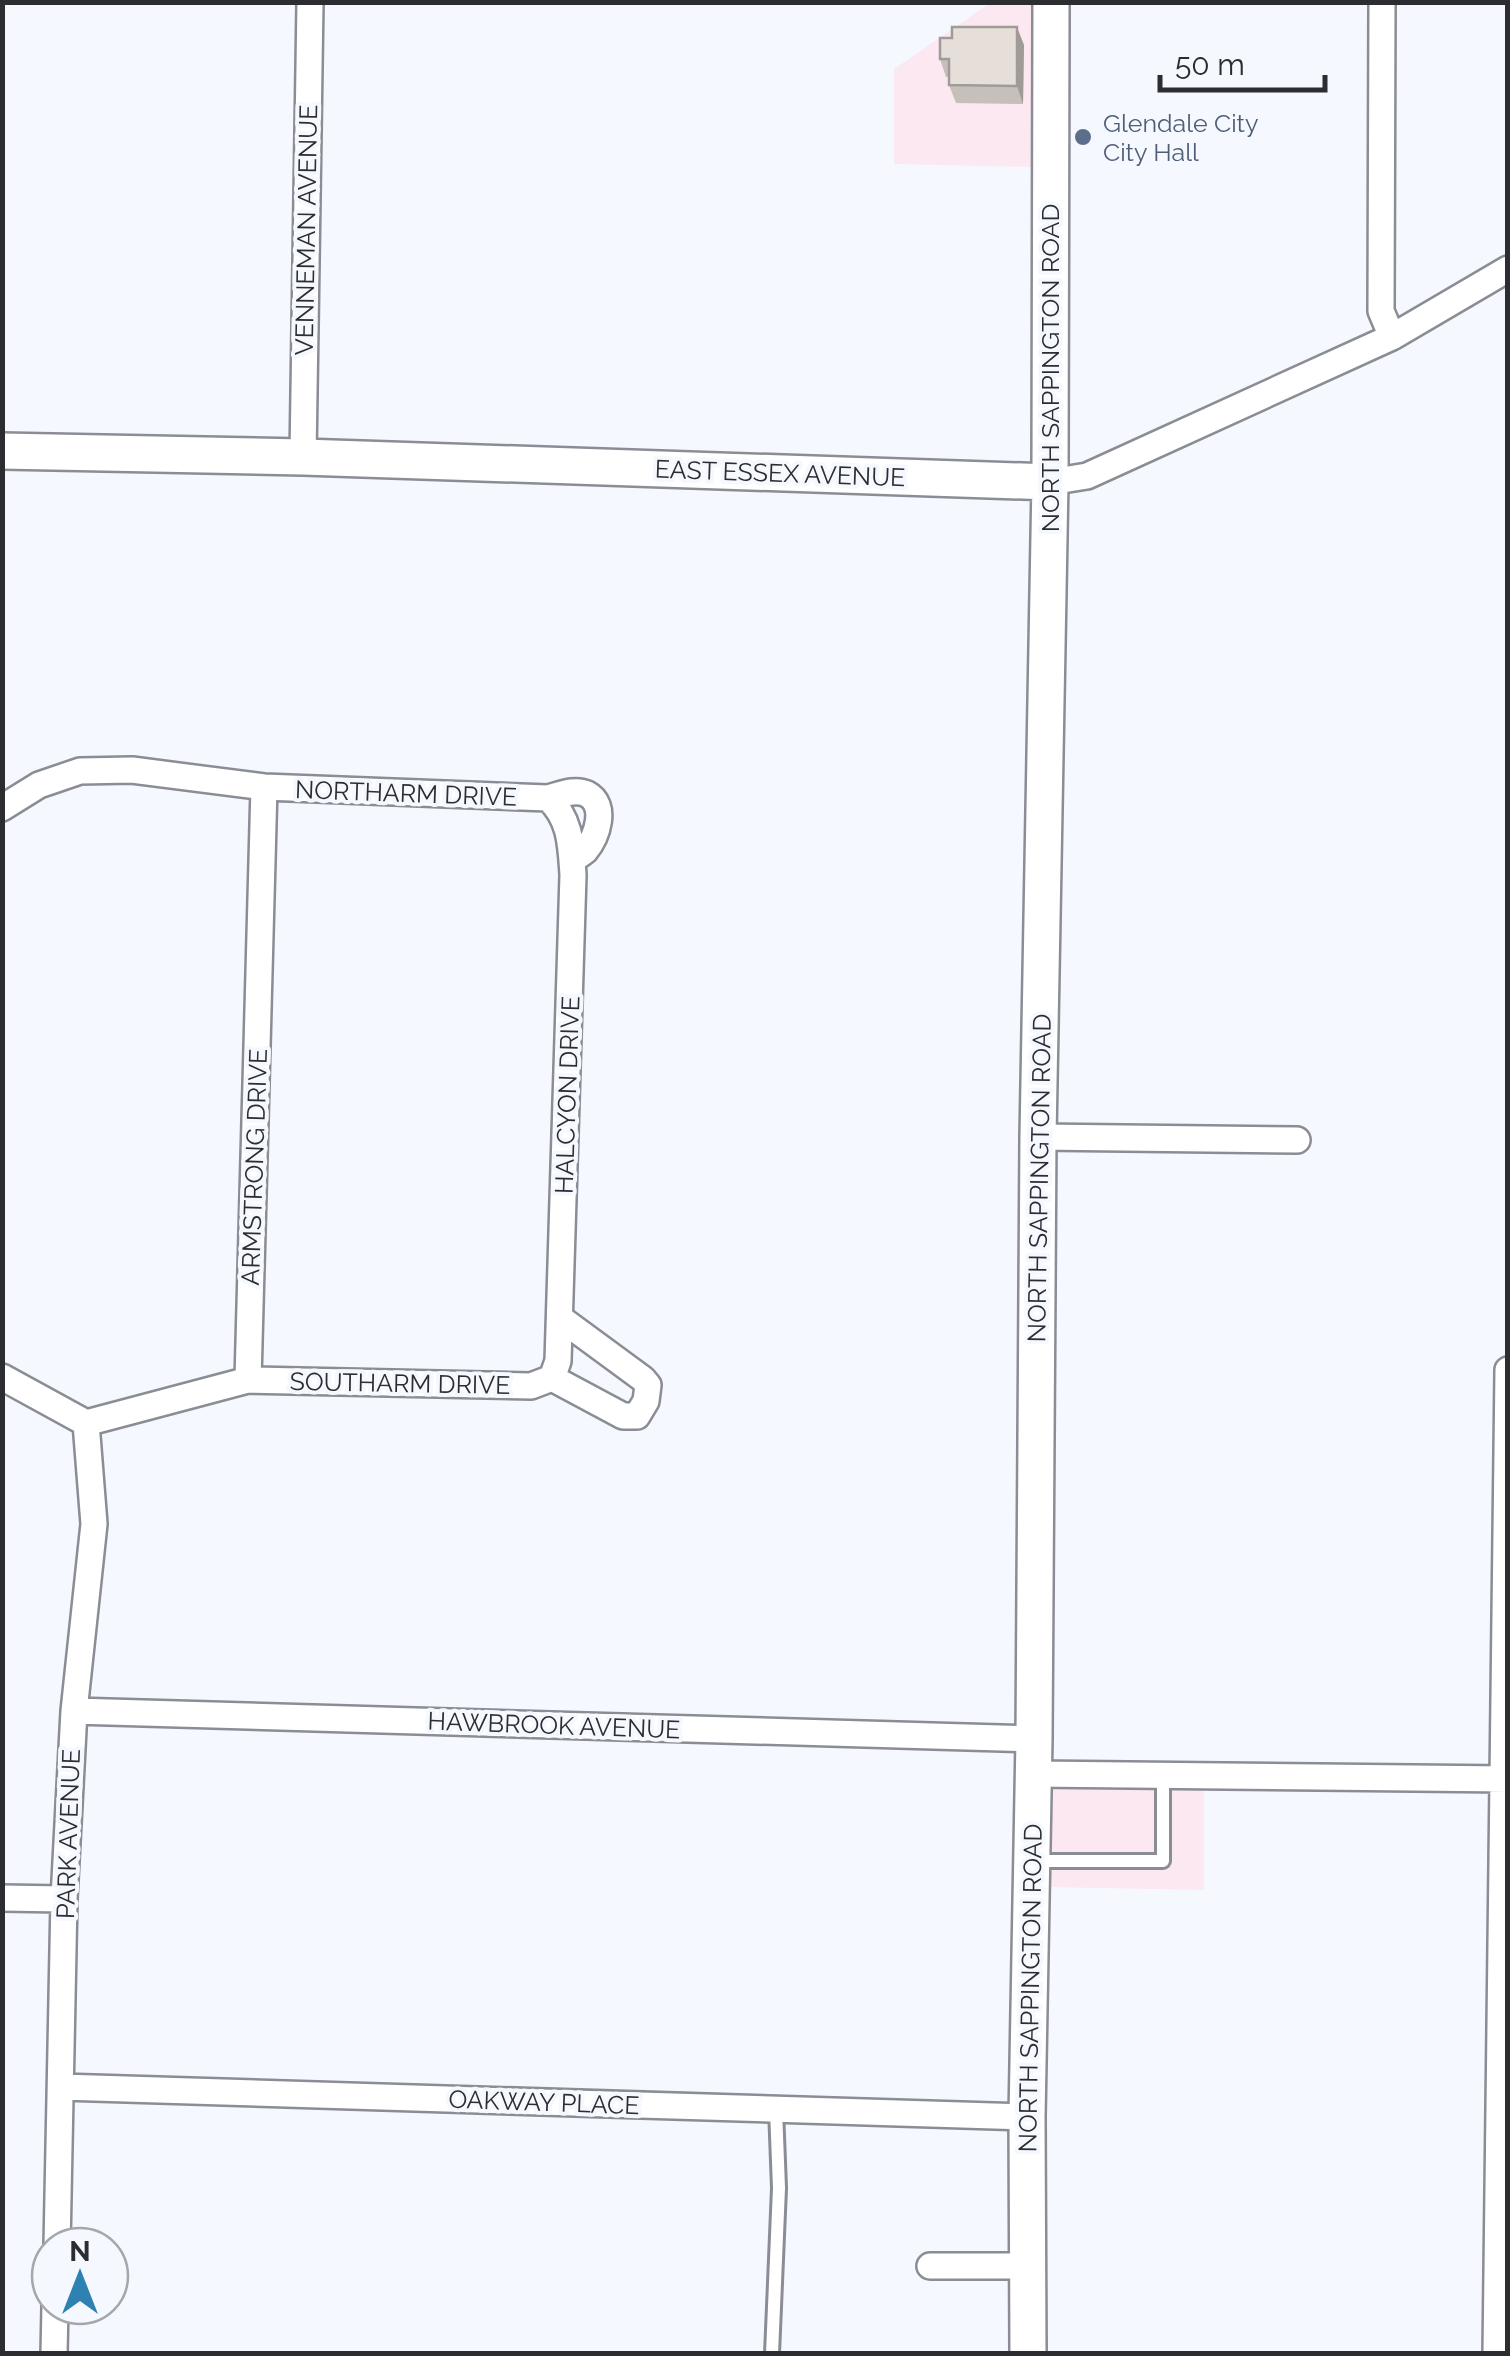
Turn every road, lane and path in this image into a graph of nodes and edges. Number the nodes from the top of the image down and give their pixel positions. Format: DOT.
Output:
graph roads {
  1 [pos="310,2"];
  2 [pos="1052,2"];
  3 [pos="1382,2"];
  4 [pos="1506,277"];
  5 [pos="1392,337"];
  6 [pos="2,451"];
  7 [pos="302,457"];
  8 [pos="1050,482"];
  9 [pos="264,787"];
  10 [pos="554,806"];
  11 [pos="2,808"];
  12 [pos="572,860"];
  13 [pos="1038,1137"];
  14 [pos="1298,1140"];
  15 [pos="560,1318"];
  16 [pos="1508,1370"];
  17 [pos="2,1377"];
  18 [pos="552,1378"];
  19 [pos="248,1380"];
  20 [pos="86,1423"];
  21 [pos="74,1712"];
  22 [pos="1034,1739"];
  23 [pos="1034,1774"];
  24 [pos="1163,1776"];
  25 [pos="1505,1779"];
  26 [pos="1032,1861"];
  27 [pos="2,1898"];
  28 [pos="64,1899"];
  29 [pos="61,2086"];
  30 [pos="776,2109"];
  31 [pos="1027,2117"];
  32 [pos="58,2226"];
  33 [pos="930,2266"];
  34 [pos="1029,2266"];
  35 [pos="55,2326"];
  36 [pos="54,2354"];
  37 [pos="772,2354"];
  38 [pos="1028,2354"];
  39 [pos="1496,2354"];
  1 -- 7 [label="street, VENNEMAN AVENUE"];
  2 -- 8 [label="street, NORTH SAPPINGTON ROAD"];
  3 -- 5 [label="street"];
  4 -- 5 [label="street, EAST ESSEX AVENUE"];
  5 -- 8 [label="street, EAST ESSEX AVENUE"];
  6 -- 7 [label="street, EAST ESSEX AVENUE"];
  7 -- 8 [label="street, EAST ESSEX AVENUE"];
  8 -- 13 [label="street, NORTH SAPPINGTON ROAD"];
  9 -- 10 [label="street, NORTHARM DRIVE"];
  9 -- 11 [label="street, NORTHARM DRIVE"];
  9 -- 19 [label="street, ARMSTRONG DRIVE"];
  10 -- 12 [label="street, HALCYON DRIVE"];
  10 -- 12 [label="street, NORTHARM DRIVE"];
  12 -- 15 [label="street, HALCYON DRIVE"];
  13 -- 14 [label="street"];
  13 -- 22 [label="street, NORTH SAPPINGTON ROAD"];
  15 -- 18 [label="street, HALCYON DRIVE"];
  15 -- 18 [label="street"];
  16 -- 25 [label="street"];
  17 -- 20 [label="street"];
  18 -- 19 [label="street, SOUTHARM DRIVE"];
  19 -- 20 [label="street"];
  20 -- 21 [label="street, PARK AVENUE"];
  21 -- 22 [label="street, HAWBROOK AVENUE"];
  21 -- 28 [label="street, PARK AVENUE"];
  22 -- 23 [label="street, NORTH SAPPINGTON ROAD"];
  23 -- 24 [label="street"];
  23 -- 26 [label="street, NORTH SAPPINGTON ROAD"];
  24 -- 25 [label="street"];
  24 -- 26 [label="lane"];
  25 -- 39 [label="street"];
  26 -- 31 [label="street, NORTH SAPPINGTON ROAD"];
  27 -- 28 [label="street"];
  28 -- 29 [label="street, PARK AVENUE"];
  29 -- 30 [label="street, OAKWAY PLACE"];
  29 -- 32 [label="street, PARK AVENUE"];
  30 -- 31 [label="street, OAKWAY PLACE"];
  30 -- 37 [label="lane"];
  31 -- 34 [label="street, NORTH SAPPINGTON ROAD"];
  33 -- 34 [label="street"];
  34 -- 38 [label="street, NORTH SAPPINGTON ROAD"];
  35 -- 36 [label="street"];
}
